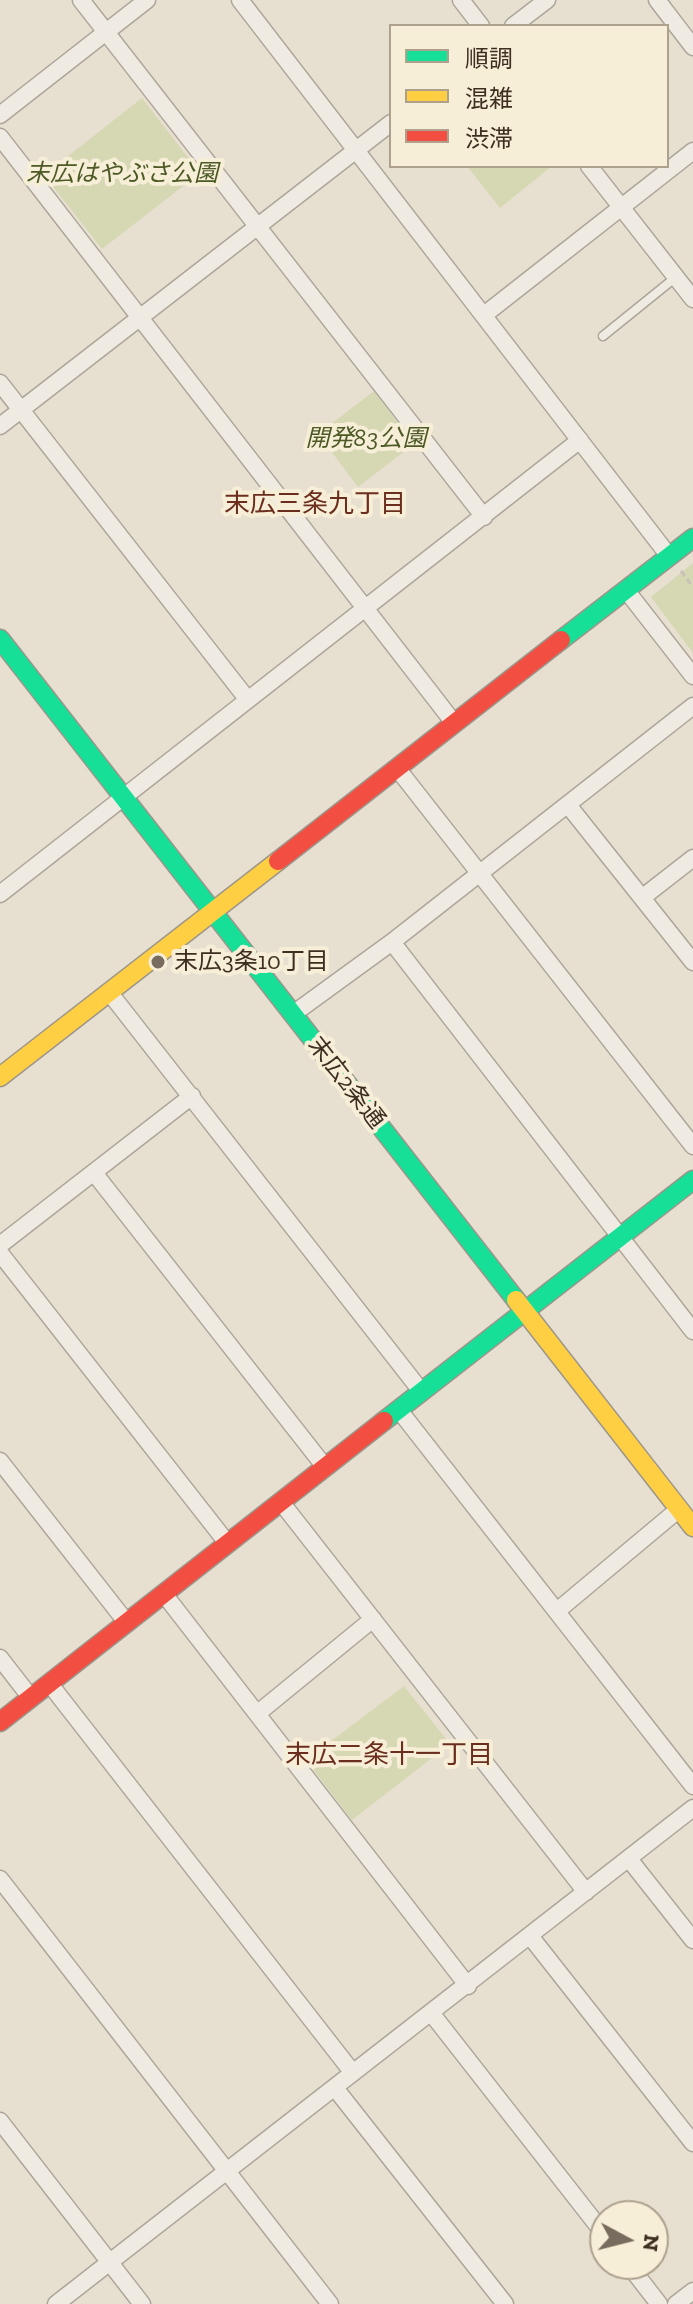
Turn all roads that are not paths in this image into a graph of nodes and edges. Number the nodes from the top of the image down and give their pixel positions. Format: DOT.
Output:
graph roads {
  1 [pos="81,0"];
  2 [pos="147,0"];
  3 [pos="240,0"];
  4 [pos="461,0"];
  5 [pos="547,0"];
  6 [pos="657,0"];
  7 [pos="479,24"];
  8 [pos="516,24"];
  9 [pos="107,33"];
  10 [pos="693,47"];
  11 [pos="0,115"];
  12 [pos="389,125"];
  13 [pos="0,137"];
  14 [pos="356,150"];
  15 [pos="693,151"];
  16 [pos="591,168"];
  17 [pos="621,208"];
  18 [pos="258,227"];
  19 [pos="676,277"];
  20 [pos="693,299"];
  21 [pos="484,315"];
  22 [pos="140,318"];
  23 [pos="603,336"];
  24 [pos="0,383"];
  25 [pos="21,410"];
  26 [pos="0,426"];
  27 [pos="580,440"];
  28 [pos="484,517"];
  29 [pos="693,538"];
  30 [pos="669,556"];
  31 [pos="626,590"];
  32 [pos="366,609"];
  33 [pos="0,639"];
  34 [pos="693,676"];
  35 [pos="248,700"];
  36 [pos="693,706"];
  37 [pos="454,723"];
  38 [pos="397,768"];
  39 [pos="124,798"];
  40 [pos="568,805"];
  41 [pos="693,858"];
  42 [pos="478,873"];
  43 [pos="0,894"];
  44 [pos="643,897"];
  45 [pos="211,912"];
  46 [pos="392,942"];
  47 [pos="693,962"];
  48 [pos="109,992"];
  49 [pos="293,1014"];
  50 [pos="0,1077"];
  51 [pos="192,1096"];
  52 [pos="693,1146"];
  53 [pos="95,1174"];
  54 [pos="693,1180"];
  55 [pos="619,1237"];
  56 [pos="0,1245"];
  57 [pos="0,1253"];
  58 [pos="524,1311"];
  59 [pos="693,1331"];
  60 [pos="421,1391"];
  61 [pos="399,1410"];
  62 [pos="0,1461"];
  63 [pos="325,1467"];
  64 [pos="281,1502"];
  65 [pos="679,1509"];
  66 [pos="693,1527"];
  67 [pos="228,1544"];
  68 [pos="164,1594"];
  69 [pos="557,1611"];
  70 [pos="373,1619"];
  71 [pos="127,1623"];
  72 [pos="0,1658"];
  73 [pos="49,1683"];
  74 [pos="31,1698"];
  75 [pos="258,1713"];
  76 [pos="0,1722"];
  77 [pos="693,1786"];
  78 [pos="693,1808"];
  79 [pos="629,1859"];
  80 [pos="0,1879"];
  81 [pos="586,1892"];
  82 [pos="530,1936"];
  83 [pos="693,1940"];
  84 [pos="468,1986"];
  85 [pos="432,2014"];
  86 [pos="353,2073"];
  87 [pos="335,2088"];
  88 [pos="0,2121"];
  89 [pos="693,2143"];
  90 [pos="228,2173"];
  91 [pos="589,2215"];
  92 [pos="110,2262"];
  93 [pos="640,2280"];
  94 [pos="693,2291"];
  95 [pos="56,2304"];
  96 [pos="142,2304"];
  97 [pos="330,2304"];
  98 [pos="505,2304"];
  99 [pos="659,2304"];
  100 [pos="676,2304"];
  1 -- 9 [label="street"];
  2 -- 9 [label="street"];
  3 -- 14 [label="street"];
  4 -- 7 [label="street"];
  5 -- 8 [label="street"];
  6 -- 10 [label="street"];
  9 -- 11 [label="street"];
  9 -- 18 [label="street"];
  12 -- 14 [label="street"];
  13 -- 22 [label="street"];
  14 -- 18 [label="street"];
  14 -- 21 [label="street"];
  15 -- 17 [label="street"];
  16 -- 17 [label="street"];
  17 -- 19 [label="street"];
  17 -- 21 [label="street"];
  18 -- 22 [label="street"];
  18 -- 28 [label="street"];
  19 -- 20 [label="street"];
  19 -- 23 [label="lane"];
  21 -- 27 [label="street"];
  22 -- 25 [label="street"];
  22 -- 32 [label="street"];
  24 -- 25 [label="street"];
  25 -- 26 [label="street"];
  25 -- 35 [label="street"];
  27 -- 28 [label="street"];
  27 -- 30 [label="street"];
  28 -- 32 [label="street"];
  29 -- 30 [label="street"];
  30 -- 31 [label="street"];
  31 -- 34 [label="street"];
  31 -- 37 [label="street"];
  32 -- 35 [label="street"];
  32 -- 37 [label="street"];
  33 -- 39 [label="street, 末広2条通"];
  35 -- 39 [label="street"];
  36 -- 40 [label="street"];
  37 -- 38 [label="street"];
  38 -- 42 [label="street"];
  38 -- 45 [label="street"];
  39 -- 43 [label="street"];
  39 -- 45 [label="street, 末広2条通"];
  40 -- 42 [label="street"];
  40 -- 44 [label="street"];
  41 -- 44 [label="street"];
  42 -- 46 [label="street"];
  42 -- 52 [label="street"];
  44 -- 47 [label="street"];
  45 -- 48 [label="street"];
  45 -- 49 [label="street, 末広2条通"];
  46 -- 49 [label="street"];
  46 -- 55 [label="street"];
  48 -- 50 [label="street"];
  48 -- 51 [label="street"];
  49 -- 58 [label="street, 末広2条通"];
  51 -- 53 [label="street"];
  51 -- 60 [label="street"];
  53 -- 56 [label="street"];
  53 -- 63 [label="street"];
  54 -- 55 [label="street"];
  55 -- 58 [label="street"];
  55 -- 59 [label="street"];
  57 -- 67 [label="street"];
  58 -- 60 [label="street"];
  58 -- 65 [label="street, 末広2条通"];
  60 -- 61 [label="street"];
  61 -- 63 [label="street"];
  61 -- 69 [label="street"];
  62 -- 71 [label="street"];
  63 -- 64 [label="street"];
  64 -- 67 [label="street"];
  64 -- 70 [label="street"];
  65 -- 66 [label="street, 末広2条通"];
  65 -- 69 [label="street"];
  67 -- 68 [label="street"];
  68 -- 71 [label="street"];
  68 -- 75 [label="street"];
  69 -- 77 [label="street"];
  70 -- 75 [label="street"];
  70 -- 81 [label="street"];
  71 -- 73 [label="street"];
  72 -- 74 [label="street"];
  73 -- 74 [label="street"];
  73 -- 86 [label="street"];
  74 -- 76 [label="street"];
  75 -- 84 [label="street"];
  78 -- 79 [label="street"];
  79 -- 81 [label="street"];
  79 -- 83 [label="street"];
  80 -- 90 [label="street"];
  81 -- 82 [label="street"];
  82 -- 84 [label="street"];
  82 -- 89 [label="street"];
  84 -- 85 [label="street"];
  85 -- 86 [label="street"];
  85 -- 91 [label="street"];
  86 -- 87 [label="street"];
  87 -- 90 [label="street"];
  87 -- 98 [label="street"];
  88 -- 92 [label="street"];
  90 -- 92 [label="street"];
  90 -- 97 [label="street"];
  92 -- 95 [label="street"];
  92 -- 96 [label="street"];
  93 -- 99 [label="street"];
  94 -- 100 [label="street"];
}
